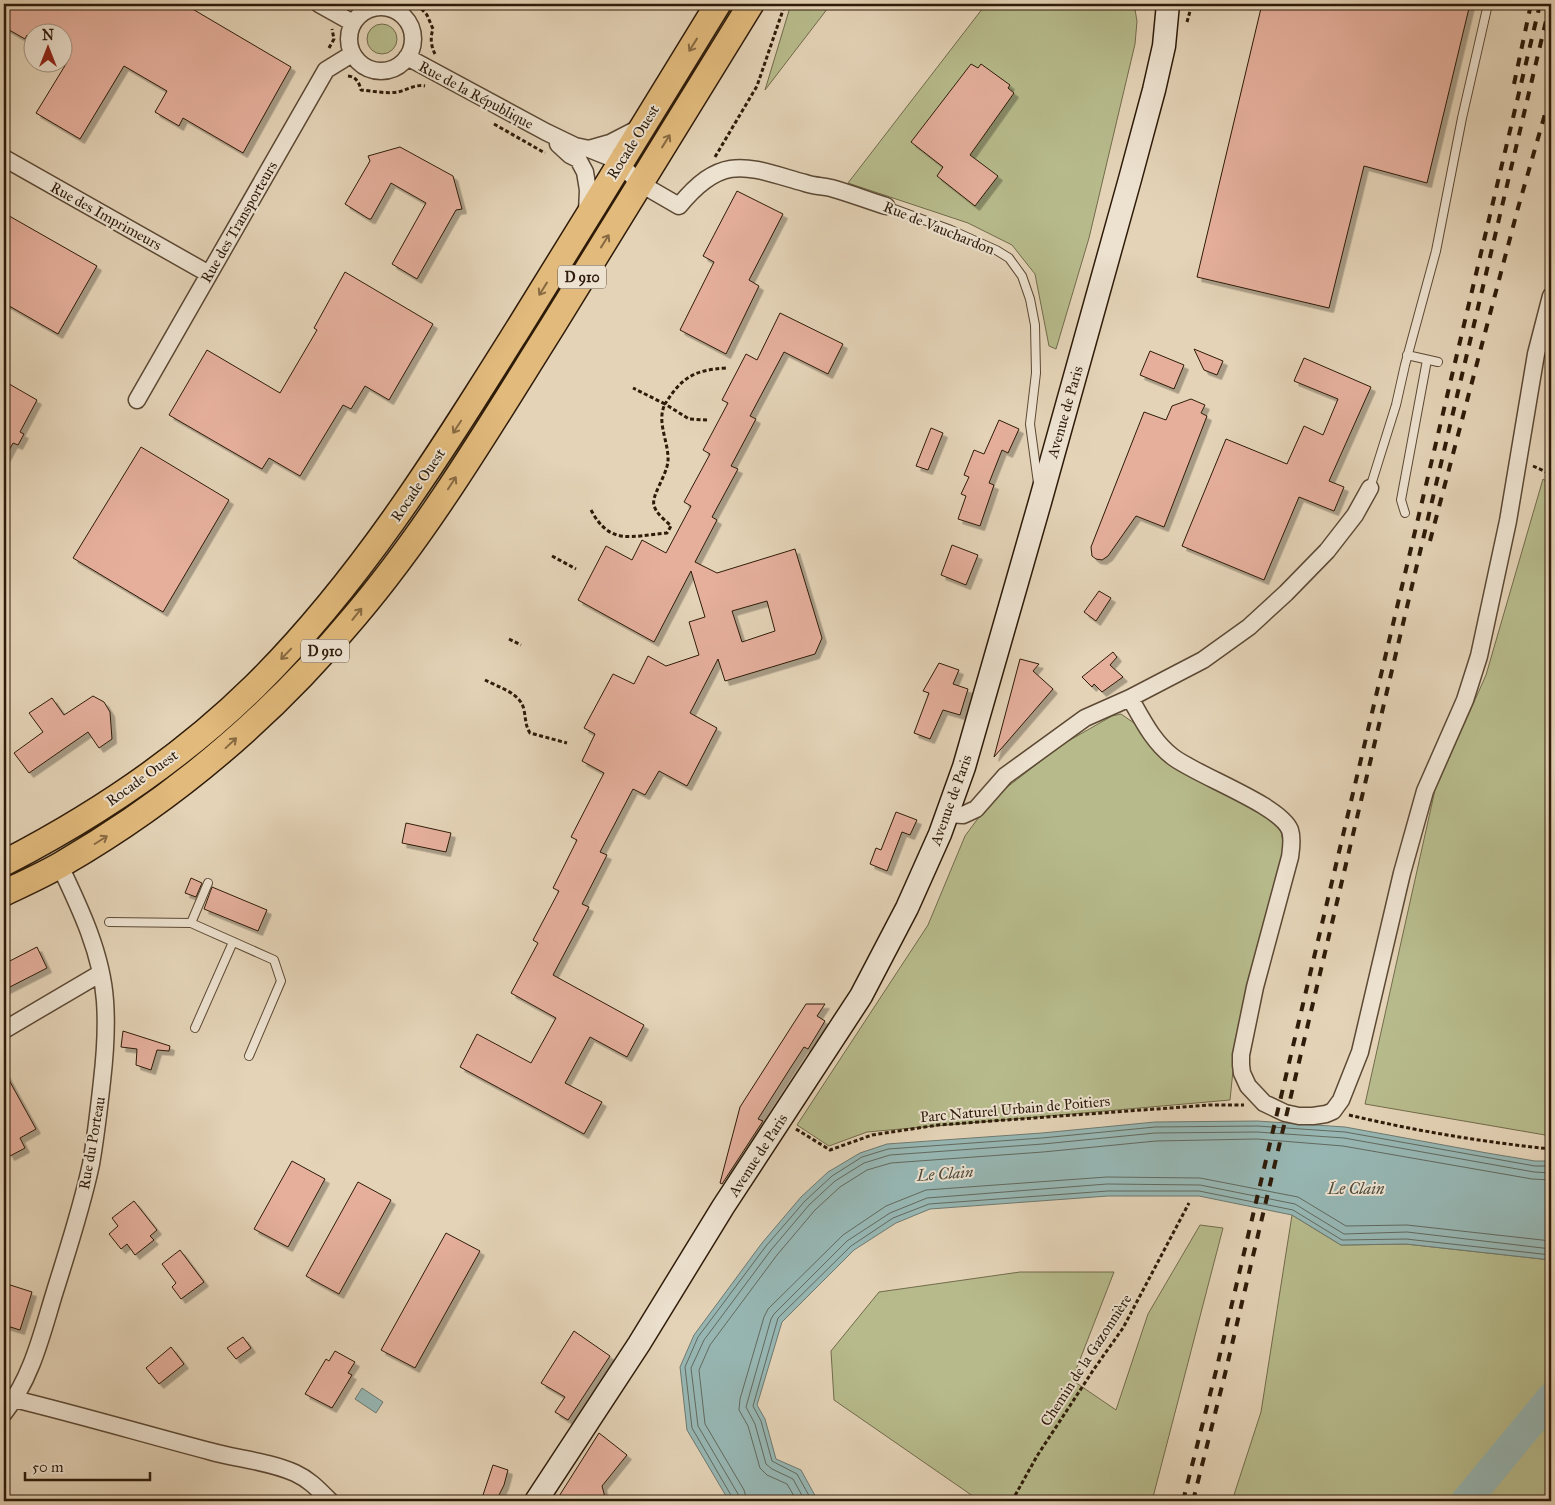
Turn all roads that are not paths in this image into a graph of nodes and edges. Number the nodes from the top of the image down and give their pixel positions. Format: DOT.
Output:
graph roads {
  1 [pos="318,4"];
  2 [pos="718,4"];
  3 [pos="751,4"];
  4 [pos="1488,4"];
  5 [pos="380,5"];
  6 [pos="1167,7"];
  7 [pos="353,24"];
  8 [pos="352,54"];
  9 [pos="406,58"];
  10 [pos="643,126"];
  11 [pos="583,154"];
  12 [pos="4,158"];
  13 [pos="616,170"];
  14 [pos="641,184"];
  15 [pos="886,206"];
  16 [pos="587,218"];
  17 [pos="209,274"];
  18 [pos="1551,296"];
  19 [pos="1407,355"];
  20 [pos="1427,360"];
  21 [pos="1438,362"];
  22 [pos="137,400"];
  23 [pos="1370,488"];
  24 [pos="1040,502"];
  25 [pos="1405,513"];
  26 [pos="1130,698"];
  27 [pos="948,814"];
  28 [pos="78,821"];
  29 [pos="13,858"];
  30 [pos="60,866"];
  31 [pos="208,882"];
  32 [pos="4,893"];
  33 [pos="109,922"];
  34 [pos="191,924"];
  35 [pos="233,942"];
  36 [pos="101,973"];
  37 [pos="195,1028"];
  38 [pos="4,1030"];
  39 [pos="249,1056"];
  40 [pos="14,1399"];
  41 [pos="4,1413"];
  42 [pos="330,1501"];
  43 [pos="536,1501"];
  1 -- 7 [label="street"];
  2 -- 10 [label="main road, Rocade Ouest / D 910, one-way"];
  14 -- 3 [label="main road, Rocade Ouest / D 910, one-way"];
  4 -- 19 [label="lane"];
  5 -- 7 [label="street"];
  5 -- 9 [label="street"];
  6 -- 24 [label="main road, Avenue de Paris"];
  7 -- 8 [label="street"];
  8 -- 9 [label="street"];
  8 -- 17 [label="street, Rue des Transporteurs"];
  9 -- 11 [label="street, Rue de la République"];
  10 -- 11 [label="street"];
  10 -- 13 [label="main road, Rocade Ouest / D 910"];
  11 -- 13 [label="street, Rue de la République"];
  11 -- 16 [label="street"];
  12 -- 17 [label="street, Rue des Imprimeurs"];
  13 -- 14 [label="street, Rue de la République"];
  13 -- 16 [label="main road, Rocade Ouest / D 910"];
  14 -- 15 [label="street, Rue de Vauchardon"];
  30 -- 14 [label="main road, D 910, one-way"];
  15 -- 24 [label="lane, Rue de Vauchardon"];
  16 -- 28 [label="main road, Rocade Ouest / D 910, one-way"];
  17 -- 22 [label="street, Rue des Transporteurs"];
  18 -- 26 [label="street"];
  19 -- 20 [label="lane"];
  19 -- 23 [label="lane"];
  20 -- 21 [label="lane"];
  20 -- 25 [label="lane"];
  23 -- 26 [label="street"];
  24 -- 27 [label="main road, Avenue de Paris"];
  26 -- 27 [label="street"];
  27 -- 43 [label="main road, Avenue de Paris"];
  28 -- 29 [label="main road, Rocade Ouest / D 910"];
  28 -- 30 [label="street"];
  29 -- 30 [label="street"];
  30 -- 32 [label="main road, D 910"];
  30 -- 36 [label="street, Rue du Porteau"];
  31 -- 34 [label="lane"];
  33 -- 34 [label="lane"];
  34 -- 35 [label="lane"];
  35 -- 37 [label="lane"];
  35 -- 39 [label="lane"];
  36 -- 38 [label="street"];
  36 -- 40 [label="street, Rue du Porteau"];
  40 -- 41 [label="street, Rue du Porteau"];
  40 -- 42 [label="street"];
}
